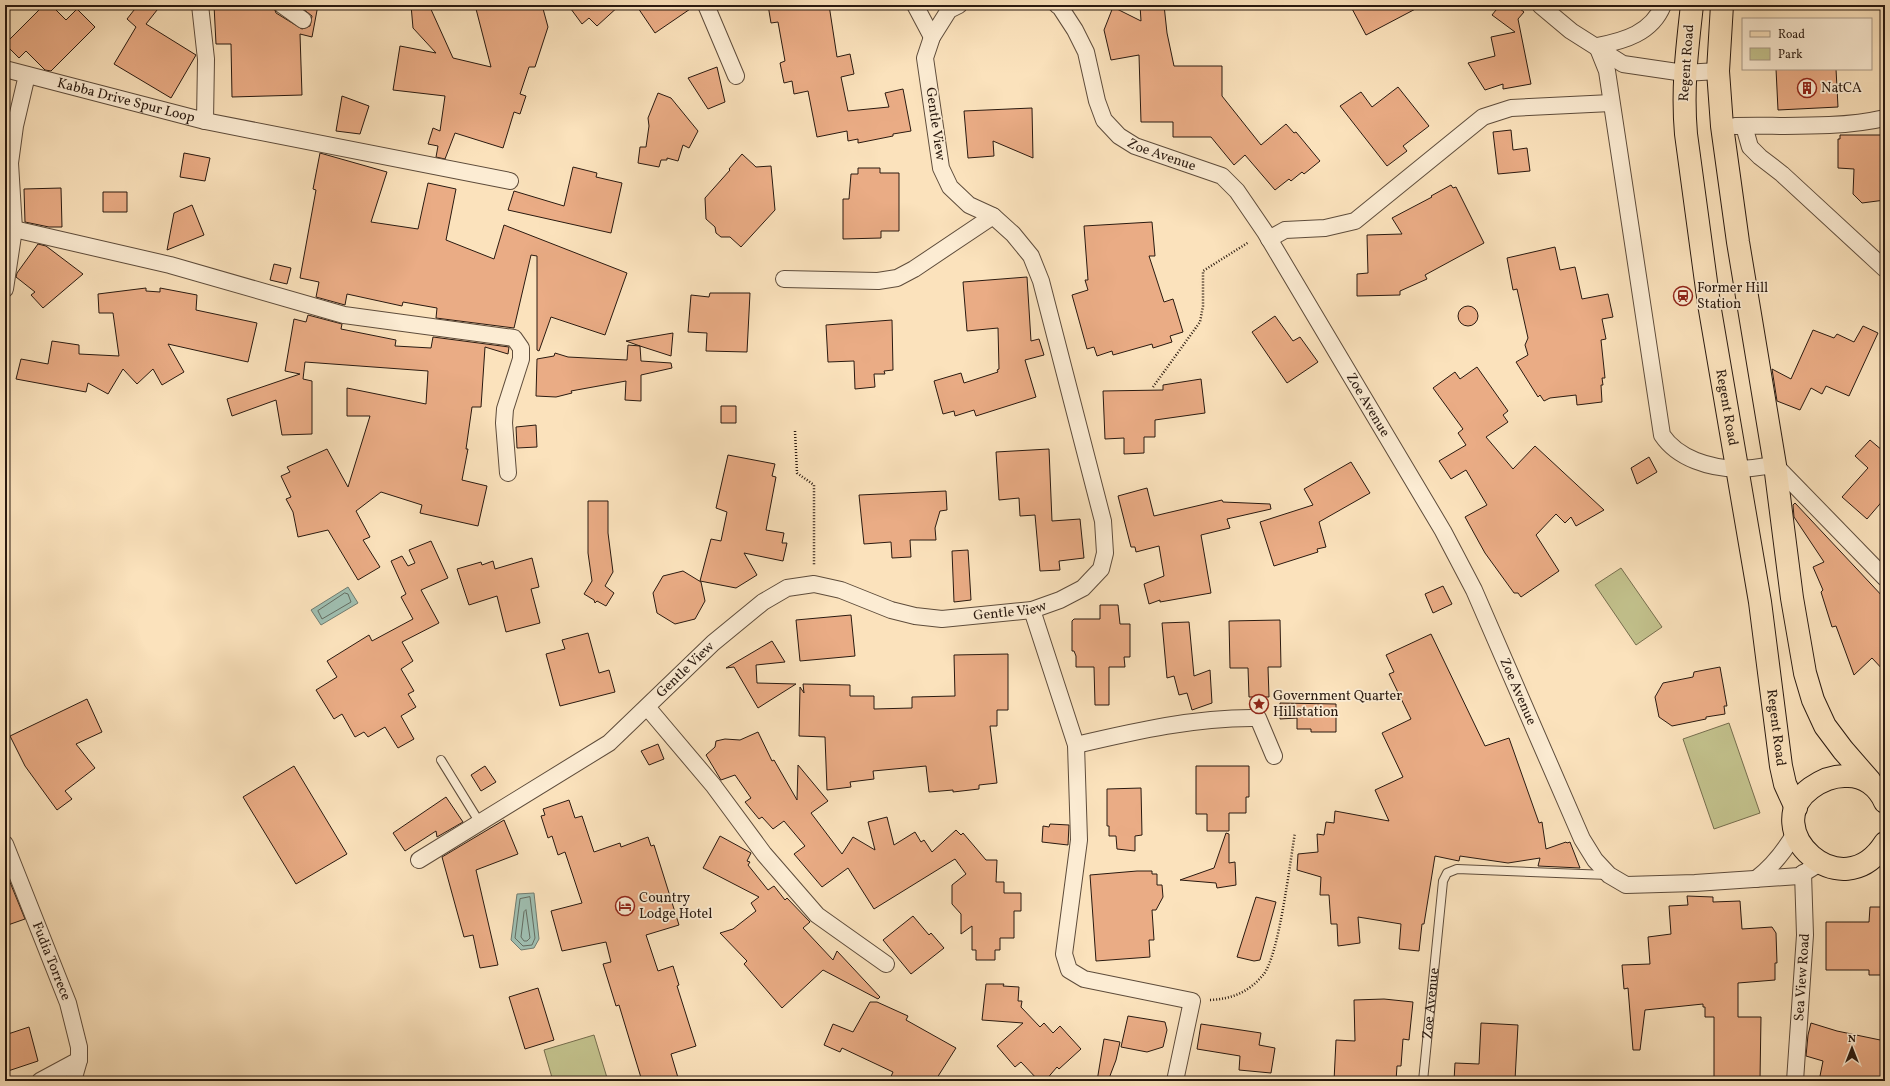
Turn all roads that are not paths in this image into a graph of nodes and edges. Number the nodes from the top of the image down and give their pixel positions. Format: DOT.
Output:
graph roads {
  1 [pos="200,5"];
  2 [pos="282,5"];
  3 [pos="706,5"];
  4 [pos="915,5"];
  5 [pos="958,5"];
  6 [pos="1057,5"];
  7 [pos="1540,5"];
  8 [pos="1663,5"];
  9 [pos="1692,5"];
  10 [pos="1722,5"];
  11 [pos="303,20"];
  12 [pos="932,37"];
  13 [pos="1597,46"];
  14 [pos="5,69"];
  15 [pos="1718,71"];
  16 [pos="1684,73"];
  17 [pos="27,75"];
  18 [pos="736,76"];
  19 [pos="1611,103"];
  20 [pos="1885,118"];
  21 [pos="205,120"];
  22 [pos="1722,126"];
  23 [pos="1744,126"];
  24 [pos="510,181"];
  25 [pos="993,216"];
  26 [pos="14,229"];
  27 [pos="1267,236"];
  28 [pos="1885,269"];
  29 [pos="784,279"];
  30 [pos="5,289"];
  31 [pos="1775,465"];
  32 [pos="1738,469"];
  33 [pos="508,473"];
  34 [pos="1885,578"];
  35 [pos="1032,610"];
  36 [pos="647,707"];
  37 [pos="1076,744"];
  38 [pos="1274,756"];
  39 [pos="441,760"];
  40 [pos="1870,781"];
  41 [pos="1885,800"];
  42 [pos="1796,808"];
  43 [pos="480,823"];
  44 [pos="1794,833"];
  45 [pos="1885,843"];
  46 [pos="5,844"];
  47 [pos="419,860"];
  48 [pos="1812,868"];
  49 [pos="1885,868"];
  50 [pos="1848,870"];
  51 [pos="1609,875"];
  52 [pos="1756,879"];
  53 [pos="886,964"];
  54 [pos="79,1060"];
  55 [pos="40,1081"];
  56 [pos="73,1081"];
  57 [pos="1176,1081"];
  58 [pos="1422,1081"];
  59 [pos="1795,1081"];
  1 -- 21 [label="street, Kabba Drive Spur Loop"];
  2 -- 11 [label="street"];
  3 -- 18 [label="street"];
  4 -- 12 [label="street"];
  5 -- 12 [label="street"];
  6 -- 27 [label="street, Zoe Avenue"];
  7 -- 13 [label="street"];
  8 -- 13 [label="street"];
  9 -- 16 [label="main road, Regent Road"];
  10 -- 15 [label="main road"];
  12 -- 25 [label="street, Gentle View"];
  13 -- 16 [label="street"];
  13 -- 19 [label="street"];
  14 -- 17 [label="street, Kabba Drive Spur Loop"];
  15 -- 16 [label="street"];
  15 -- 22 [label="main road"];
  16 -- 32 [label="main road, Regent Road"];
  17 -- 21 [label="street, Kabba Drive Spur Loop"];
  17 -- 26 [label="street"];
  19 -- 27 [label="street"];
  19 -- 32 [label="street"];
  20 -- 23 [label="street"];
  21 -- 24 [label="street"];
  22 -- 23 [label="street"];
  22 -- 31 [label="main road"];
  23 -- 28 [label="street"];
  25 -- 29 [label="street"];
  25 -- 35 [label="street, Gentle View"];
  26 -- 30 [label="street"];
  26 -- 33 [label="street"];
  27 -- 51 [label="street, Zoe Avenue"];
  31 -- 32 [label="street"];
  31 -- 34 [label="street"];
  31 -- 40 [label="main road"];
  32 -- 42 [label="main road, Regent Road"];
  35 -- 36 [label="street, Gentle View"];
  35 -- 37 [label="street"];
  36 -- 43 [label="street, Gentle View"];
  36 -- 53 [label="street"];
  37 -- 38 [label="street"];
  37 -- 57 [label="street"];
  39 -- 43 [label="lane"];
  40 -- 41 [label="main road"];
  40 -- 42 [label="main road"];
  42 -- 44 [label="main road"];
  43 -- 47 [label="street, Gentle View"];
  44 -- 48 [label="main road"];
  44 -- 52 [label="street"];
  45 -- 50 [label="main road"];
  46 -- 54 [label="street, Fudia Torrece"];
  48 -- 50 [label="main road"];
  48 -- 52 [label="street, Zoe Avenue"];
  48 -- 59 [label="street, Sea View Road"];
  49 -- 50 [label="main road"];
  51 -- 52 [label="street, Zoe Avenue"];
  51 -- 58 [label="lane, Zoe Avenue"];
  54 -- 55 [label="street"];
  54 -- 56 [label="street, Fudia Torrece"];
}
